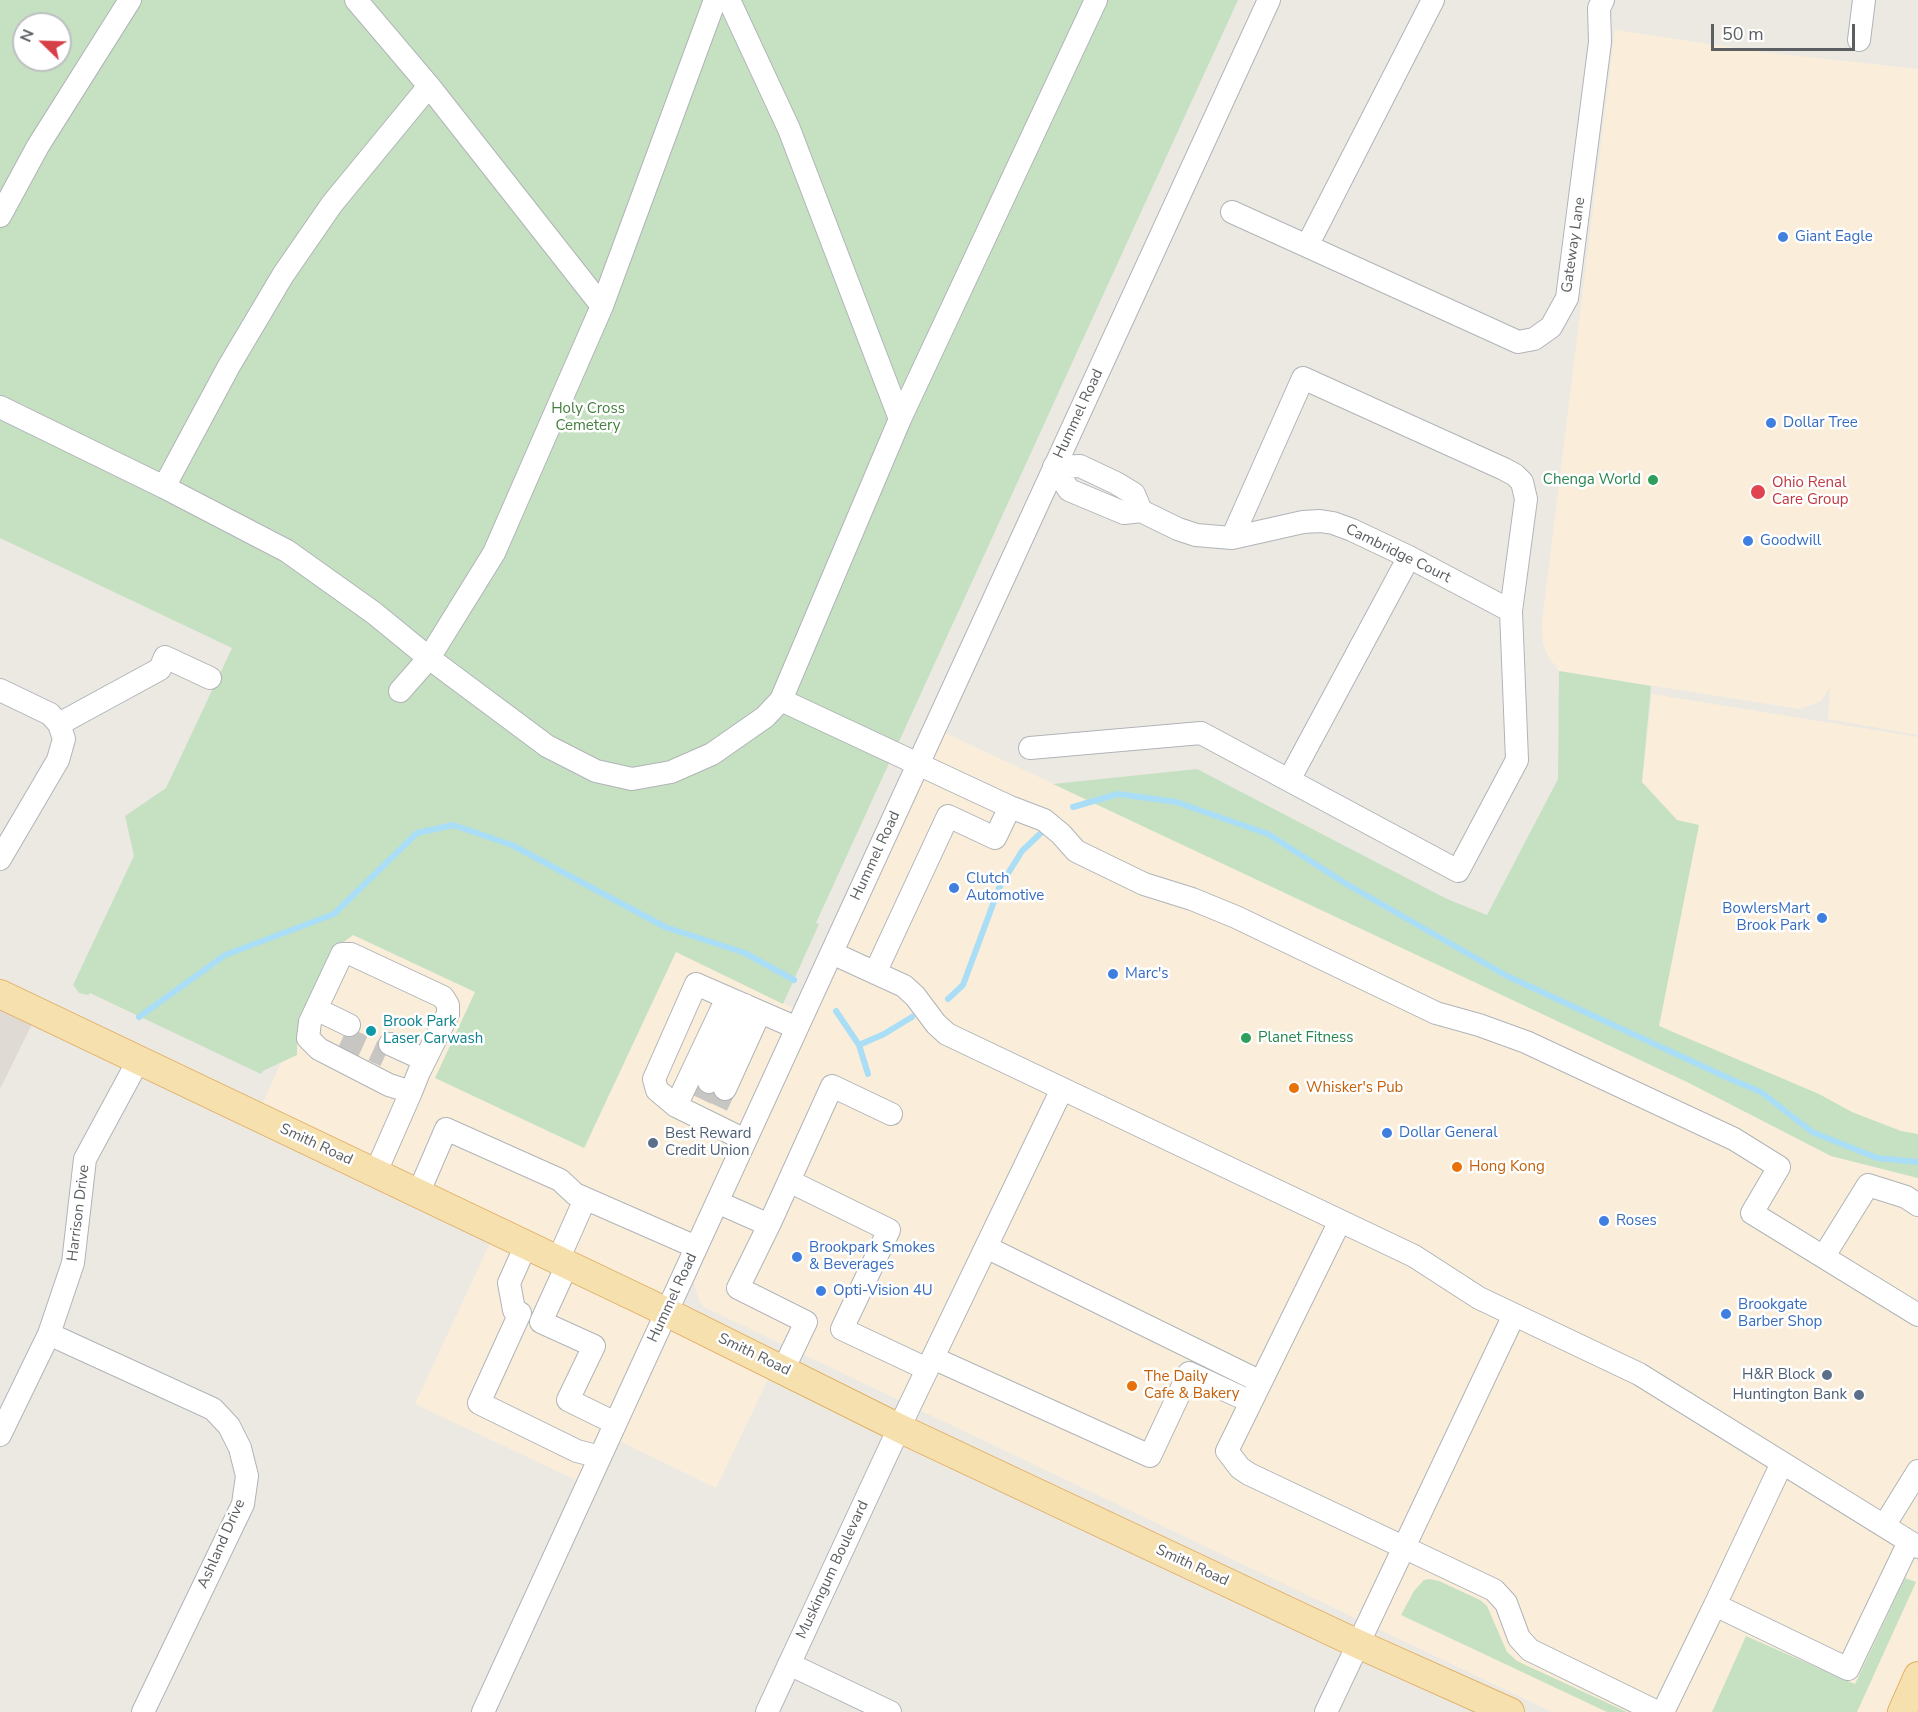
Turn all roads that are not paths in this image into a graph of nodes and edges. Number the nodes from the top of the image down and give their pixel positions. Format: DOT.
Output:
graph roads {
  1 [pos="130,0"];
  2 [pos="356,0"];
  3 [pos="715,0"];
  4 [pos="729,0"];
  5 [pos="1096,0"];
  6 [pos="1269,0"];
  7 [pos="1433,0"];
  8 [pos="1603,0"];
  9 [pos="1864,0"];
  10 [pos="1859,40"];
  11 [pos="429,86"];
  12 [pos="1232,212"];
  13 [pos="0,216"];
  14 [pos="1307,246"];
  15 [pos="602,306"];
  16 [pos="0,407"];
  17 [pos="900,419"];
  18 [pos="1054,467"];
  19 [pos="164,487"];
  20 [pos="1232,538"];
  21 [pos="1409,557"];
  22 [pos="1511,611"];
  23 [pos="429,658"];
  24 [pos="210,678"];
  25 [pos="0,690"];
  26 [pos="400,691"];
  27 [pos="781,700"];
  28 [pos="59,723"];
  29 [pos="1030,748"];
  30 [pos="918,764"];
  31 [pos="1289,780"];
  32 [pos="1010,807"];
  33 [pos="0,859"];
  34 [pos="832,953"];
  35 [pos="875,973"];
  36 [pos="0,994"];
  37 [pos="744,1005"];
  38 [pos="313,1016"];
  39 [pos="797,1028"];
  40 [pos="346,1031"];
  41 [pos="388,1050"];
  42 [pos="138,1061"];
  43 [pos="418,1075"];
  44 [pos="1062,1089"];
  45 [pos="703,1101"];
  46 [pos="891,1114"];
  47 [pos="745,1140"];
  48 [pos="375,1174"];
  49 [pos="789,1181"];
  50 [pos="418,1194"];
  51 [pos="585,1199"];
  52 [pos="717,1202"];
  53 [pos="1918,1205"];
  54 [pos="1340,1221"];
  55 [pos="769,1225"];
  56 [pos="526,1245"];
  57 [pos="696,1247"];
  58 [pos="986,1247"];
  59 [pos="1824,1256"];
  60 [pos="562,1263"];
  61 [pos="667,1312"];
  62 [pos="520,1313"];
  63 [pos="1514,1315"];
  64 [pos="1918,1315"];
  65 [pos="541,1322"];
  66 [pos="49,1334"];
  67 [pos="930,1363"];
  68 [pos="783,1370"];
  69 [pos="1261,1382"];
  70 [pos="1251,1402"];
  71 [pos="615,1423"];
  72 [pos="899,1428"];
  73 [pos="0,1435"];
  74 [pos="600,1457"];
  75 [pos="1782,1463"];
  76 [pos="1918,1471"];
  77 [pos="1884,1526"];
  78 [pos="1913,1544"];
  79 [pos="1402,1547"];
  80 [pos="1715,1605"];
  81 [pos="1358,1644"];
  82 [pos="789,1664"];
  83 [pos="143,1712"];
  84 [pos="483,1712"];
  85 [pos="767,1712"];
  86 [pos="890,1712"];
  87 [pos="1326,1712"];
  88 [pos="1510,1712"];
  89 [pos="1656,1712"];
  90 [pos="1663,1712"];
  1 -- 13 [label="street"];
  2 -- 11 [label="street"];
  3 -- 15 [label="street"];
  4 -- 17 [label="street"];
  5 -- 17 [label="street"];
  6 -- 18 [label="street, Hummel Road"];
  7 -- 14 [label="street"];
  8 -- 14 [label="street, Gateway Lane"];
  9 -- 10 [label="street"];
  11 -- 15 [label="street"];
  11 -- 19 [label="street"];
  12 -- 14 [label="street, Gateway Lane"];
  15 -- 23 [label="street"];
  16 -- 19 [label="street"];
  17 -- 27 [label="street"];
  18 -- 20 [label="street, Cambridge Court"];
  18 -- 30 [label="street, Hummel Road"];
  19 -- 23 [label="street"];
  20 -- 21 [label="street, Cambridge Court"];
  20 -- 22 [label="street"];
  21 -- 22 [label="street, Cambridge Court"];
  21 -- 31 [label="street"];
  22 -- 31 [label="street"];
  23 -- 26 [label="street"];
  23 -- 27 [label="street"];
  24 -- 28 [label="street"];
  25 -- 28 [label="street"];
  27 -- 30 [label="street"];
  28 -- 33 [label="street"];
  29 -- 31 [label="street"];
  30 -- 32 [label="street"];
  30 -- 34 [label="street, Hummel Road"];
  32 -- 35 [label="street"];
  32 -- 59 [label="street"];
  34 -- 35 [label="street"];
  34 -- 39 [label="street, Hummel Road"];
  35 -- 44 [label="street"];
  36 -- 42 [label="main road, Smith Road"];
  37 -- 39 [label="street"];
  37 -- 45 [label="street"];
  37 -- 45 [label="street"];
  37 -- 45 [label="street"];
  38 -- 40 [label="street"];
  38 -- 43 [label="street"];
  38 -- 43 [label="street"];
  39 -- 47 [label="street, Hummel Road"];
  41 -- 43 [label="street"];
  42 -- 48 [label="main road, Smith Road"];
  42 -- 66 [label="street, Harrison Drive"];
  43 -- 48 [label="street"];
  44 -- 54 [label="street"];
  44 -- 58 [label="street, Muskingum Boulevard"];
  45 -- 47 [label="street"];
  46 -- 49 [label="street"];
  47 -- 52 [label="street, Hummel Road"];
  48 -- 50 [label="main road, Smith Road"];
  49 -- 55 [label="street"];
  49 -- 67 [label="street"];
  50 -- 51 [label="street"];
  50 -- 56 [label="main road, Smith Road"];
  51 -- 57 [label="street"];
  51 -- 60 [label="street"];
  52 -- 55 [label="street"];
  52 -- 57 [label="street, Hummel Road"];
  53 -- 59 [label="street"];
  54 -- 63 [label="street"];
  54 -- 69 [label="street"];
  55 -- 68 [label="street"];
  56 -- 60 [label="main road, Smith Road"];
  56 -- 62 [label="street"];
  57 -- 61 [label="street, Hummel Road"];
  58 -- 67 [label="street, Muskingum Boulevard"];
  58 -- 69 [label="street"];
  59 -- 64 [label="street"];
  60 -- 61 [label="main road, Smith Road"];
  60 -- 65 [label="street"];
  61 -- 68 [label="main road, Smith Road"];
  61 -- 71 [label="street, Hummel Road"];
  62 -- 65 [label="street"];
  62 -- 74 [label="street"];
  63 -- 75 [label="street"];
  63 -- 79 [label="street"];
  65 -- 71 [label="street"];
  66 -- 73 [label="street, Harrison Drive"];
  66 -- 83 [label="street, Ashland Drive"];
  67 -- 70 [label="street"];
  67 -- 72 [label="street, Muskingum Boulevard"];
  68 -- 72 [label="main road, Smith Road"];
  69 -- 70 [label="street"];
  70 -- 79 [label="street"];
  71 -- 74 [label="street, Hummel Road"];
  72 -- 81 [label="main road, Smith Road"];
  72 -- 82 [label="street, Muskingum Boulevard"];
  74 -- 84 [label="street, Hummel Road"];
  75 -- 77 [label="street"];
  75 -- 80 [label="street"];
  76 -- 77 [label="street"];
  77 -- 78 [label="street"];
  78 -- 80 [label="street"];
  79 -- 81 [label="street"];
  79 -- 89 [label="street"];
  80 -- 90 [label="street"];
  81 -- 87 [label="street"];
  81 -- 88 [label="main road, Smith Road"];
  82 -- 85 [label="street, Muskingum Boulevard"];
  82 -- 86 [label="street"];
}
